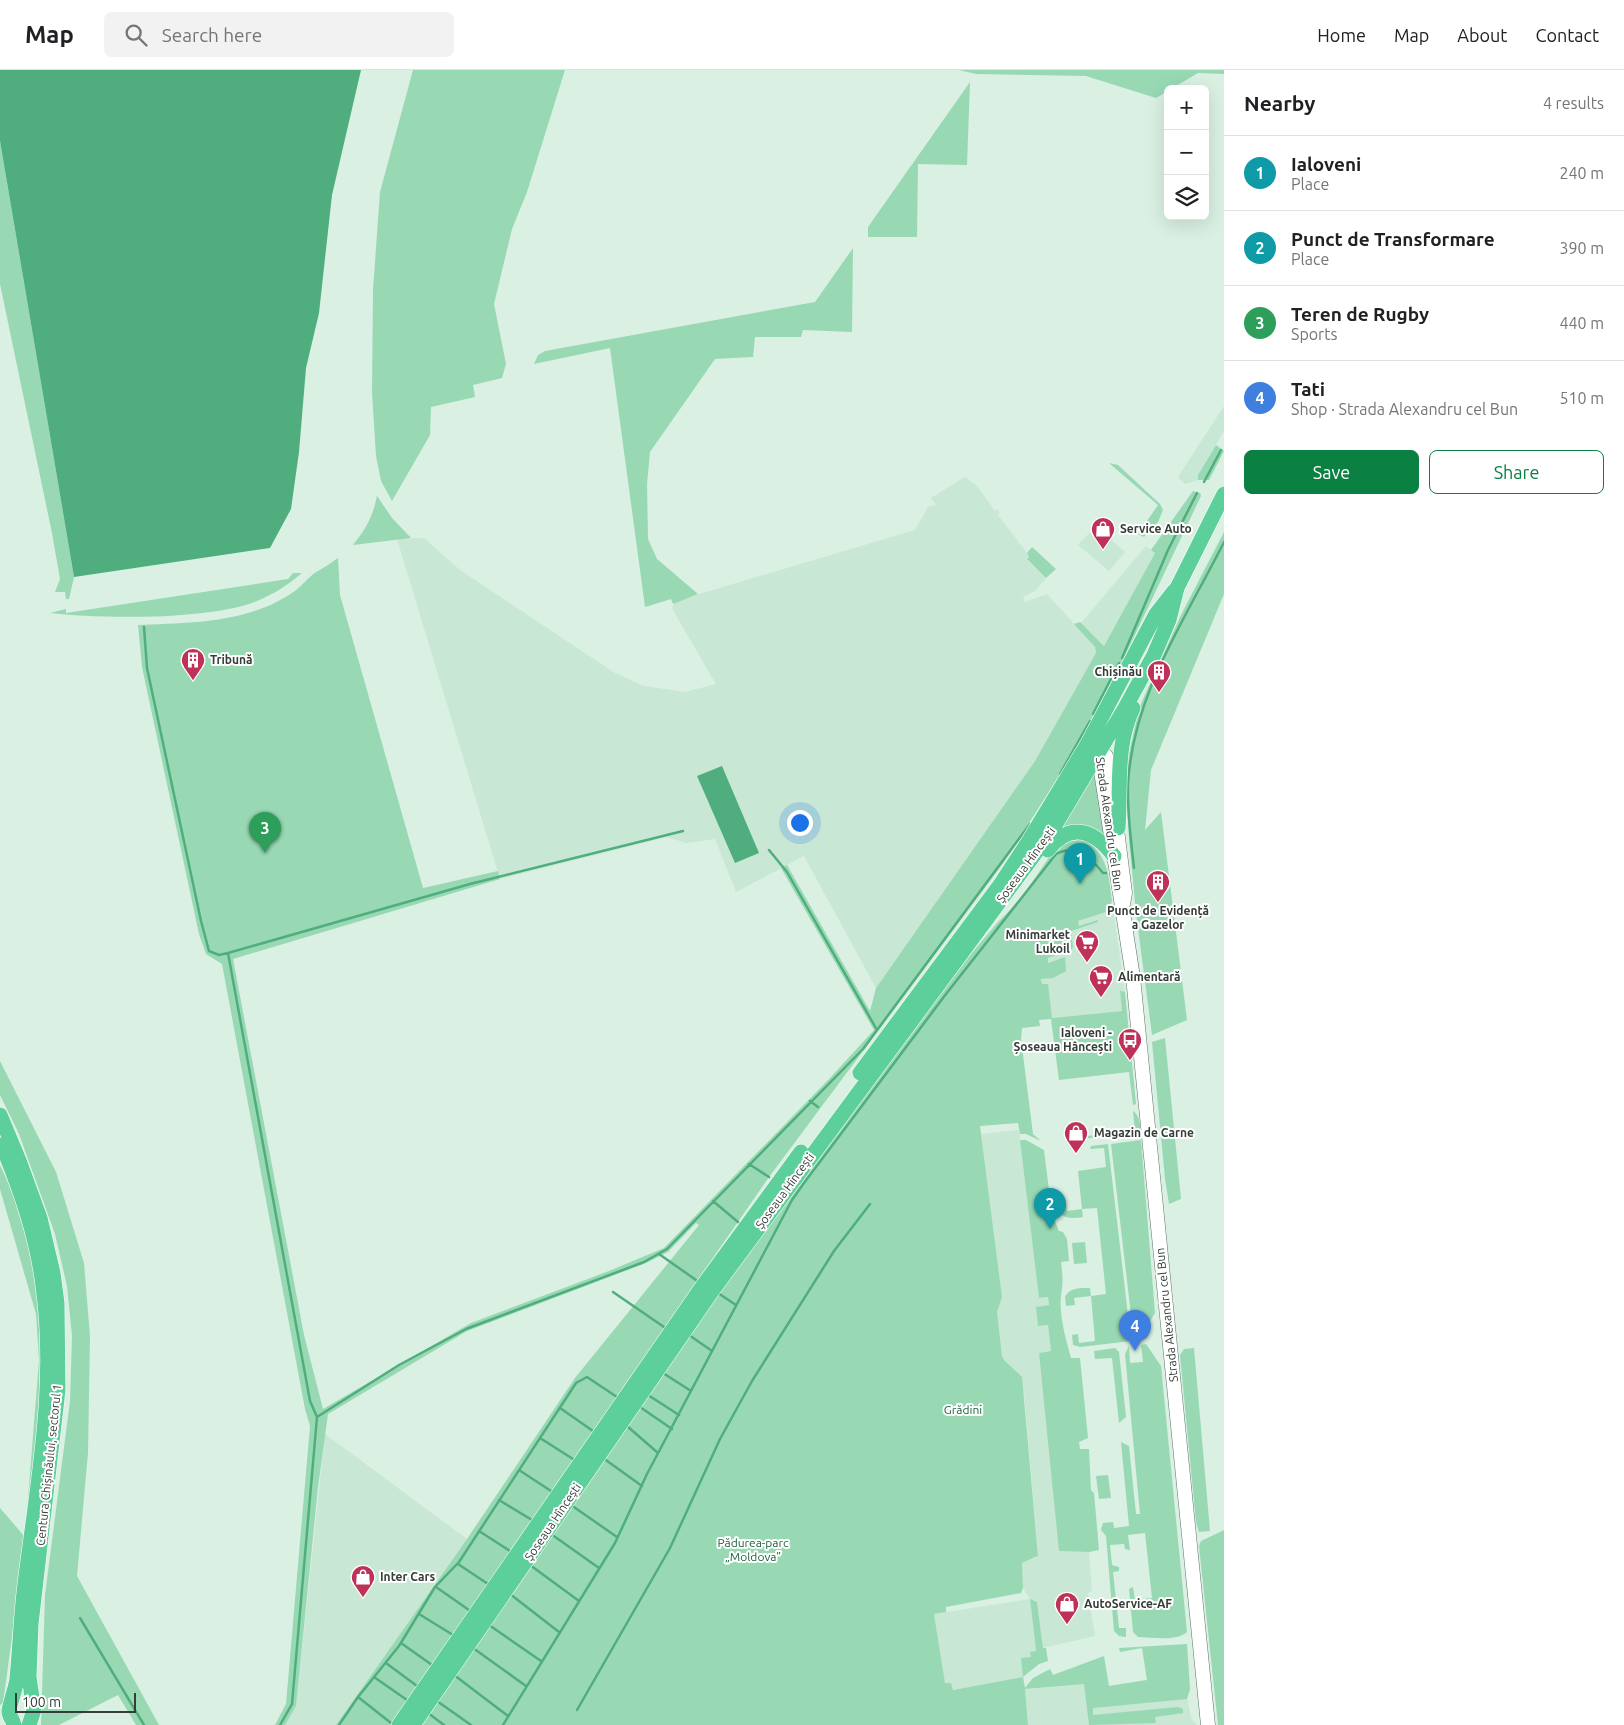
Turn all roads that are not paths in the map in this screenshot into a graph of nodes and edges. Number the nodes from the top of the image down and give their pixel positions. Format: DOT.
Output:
graph roads {
  1 [pos="1224,494"];
  2 [pos="1177,588"];
  3 [pos="1140,648"];
  4 [pos="1154,655"];
  5 [pos="1097,752"];
  6 [pos="1078,761"];
  7 [pos="1118,828"];
  8 [pos="1114,856"];
  9 [pos="1000,884"];
  10 [pos="1123,904"];
  11 [pos="916,1015"];
  12 [pos="0,1115"];
  13 [pos="0,1141"];
  14 [pos="13,1701"];
  15 [pos="31,1703"];
  16 [pos="14,1723"];
  17 [pos="29,1723"];
  18 [pos="399,1725"];
  19 [pos="413,1725"];
  20 [pos="1208,1725"];
  1 -- 2 [label="highway"];
  2 -- 3 [label="highway"];
  2 -- 4 [label="highway"];
  3 -- 5 [label="highway"];
  3 -- 6 [label="highway, Șoseaua Hîncești"];
  4 -- 5 [label="highway, Șoseaua Hîncești"];
  4 -- 7 [label="highway"];
  5 -- 6 [label="highway"];
  5 -- 7 [label="main road, Strada Alexandru cel Bun"];
  5 -- 8 [label="main road, Strada Alexandru cel Bun"];
  5 -- 9 [label="highway"];
  5 -- 11 [label="highway, Șoseaua Hîncești"];
  6 -- 9 [label="highway, Șoseaua Hîncești"];
  7 -- 10 [label="main road, Strada Alexandru cel Bun"];
  8 -- 10 [label="main road, Strada Alexandru cel Bun"];
  8 -- 11 [label="highway"];
  9 -- 18 [label="highway, Șoseaua Hîncești"];
  10 -- 20 [label="main road, Strada Alexandru cel Bun"];
  11 -- 19 [label="highway, Șoseaua Hîncești"];
  12 -- 15 [label="highway, Centura Chișinăului, sectorul 1"];
  13 -- 14 [label="highway, Centura Chișinăului, sectorul 1"];
  14 -- 15 [label="highway"];
  14 -- 16 [label="highway, Centura Chișinăului, sectorul 1"];
  15 -- 17 [label="highway, Centura Chișinăului, sectorul 1"];
  16 -- 17 [label="highway, Centura Chișinăului, sectorul 1"];
}
